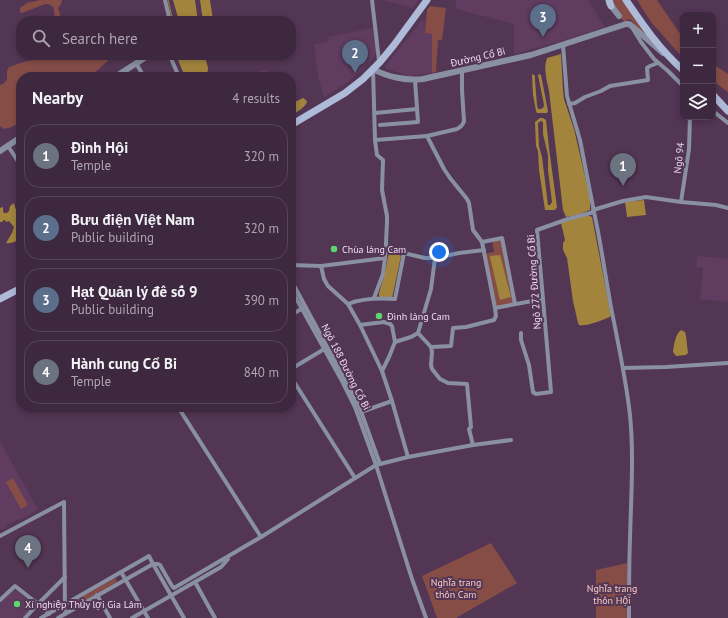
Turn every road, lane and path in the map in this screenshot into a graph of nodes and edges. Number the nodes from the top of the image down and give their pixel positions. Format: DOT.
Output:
graph roads {
  1 [pos="165,0"];
  2 [pos="372,0"];
  3 [pos="427,0"];
  4 [pos="626,0"];
  5 [pos="609,2"];
  6 [pos="169,16"];
  7 [pos="619,16"];
  8 [pos="628,25"];
  9 [pos="563,45"];
  10 [pos="671,59"];
  11 [pos="142,60"];
  12 [pos="172,60"];
  13 [pos="380,62"];
  14 [pos="658,63"];
  15 [pos="136,64"];
  16 [pos="680,67"];
  17 [pos="373,69"];
  18 [pos="462,71"];
  19 [pos="123,72"];
  20 [pos="141,72"];
  21 [pos="177,72"];
  22 [pos="415,80"];
  23 [pos="681,84"];
  24 [pos="716,96"];
  25 [pos="716,97"];
  26 [pos="728,103"];
  27 [pos="568,104"];
  28 [pos="417,109"];
  29 [pos="728,111"];
  30 [pos="374,113"];
  31 [pos="716,113"];
  32 [pos="690,120"];
  33 [pos="296,122"];
  34 [pos="728,123"];
  35 [pos="380,125"];
  36 [pos="427,136"];
  37 [pos="375,140"];
  38 [pos="16,141"];
  39 [pos="8,146"];
  40 [pos="0,151"];
  41 [pos="16,158"];
  42 [pos="681,202"];
  43 [pos="728,208"];
  44 [pos="594,211"];
  45 [pos="482,242"];
  46 [pos="386,249"];
  47 [pos="484,250"];
  48 [pos="404,253"];
  49 [pos="385,258"];
  50 [pos="435,258"];
  51 [pos="296,265"];
  52 [pos="321,266"];
  53 [pos="16,291"];
  54 [pos="296,291"];
  55 [pos="296,296"];
  56 [pos="374,298"];
  57 [pos="0,299"];
  58 [pos="543,299"];
  59 [pos="348,304"];
  60 [pos="515,304"];
  61 [pos="304,308"];
  62 [pos="495,308"];
  63 [pos="296,312"];
  64 [pos="360,325"];
  65 [pos="418,333"];
  66 [pos="520,333"];
  67 [pos="395,342"];
  68 [pos="431,347"];
  69 [pos="326,348"];
  70 [pos="728,363"];
  71 [pos="296,366"];
  72 [pos="622,368"];
  73 [pos="382,371"];
  74 [pos="296,385"];
  75 [pos="392,401"];
  76 [pos="181,412"];
  77 [pos="360,412"];
  78 [pos="511,440"];
  79 [pos="473,445"];
  80 [pos="408,457"];
  81 [pos="378,465"];
  82 [pos="355,478"];
  83 [pos="0,536"];
  84 [pos="262,537"];
  85 [pos="232,554"];
  86 [pos="153,564"];
  87 [pos="121,572"];
  88 [pos="65,577"];
  89 [pos="125,579"];
  90 [pos="195,582"];
  91 [pos="97,595"];
  92 [pos="171,596"];
  93 [pos="0,600"];
  94 [pos="39,604"];
  95 [pos="65,604"];
  96 [pos="144,611"];
  97 [pos="49,614"];
  98 [pos="66,614"];
  99 [pos="25,618"];
  100 [pos="41,618"];
  101 [pos="58,618"];
  102 [pos="110,618"];
  103 [pos="132,618"];
  104 [pos="148,618"];
  105 [pos="184,618"];
  106 [pos="215,618"];
  107 [pos="426,618"];
  108 [pos="629,618"];
  1 -- 6 [label="street"];
  2 -- 13 [label="street"];
  3 -- 13 [label="main road"];
  4 -- 10 [label="main road"];
  5 -- 7 [label="street"];
  7 -- 8 [label="street"];
  8 -- 9 [label="street, Đường Cổ Bi"];
  8 -- 10 [label="street"];
  8 -- 14 [label="street"];
  9 -- 18 [label="street, Đường Cổ Bi"];
  9 -- 27 [label="street"];
  10 -- 16 [label="main road"];
  11 -- 15 [label="street"];
  12 -- 21 [label="street"];
  13 -- 17 [label="main road"];
  14 -- 23 [label="street"];
  14 -- 27 [label="street"];
  15 -- 19 [label="street"];
  15 -- 20 [label="street"];
  17 -- 22 [label="street, Đường Cổ Bi"];
  17 -- 30 [label="street"];
  17 -- 33 [label="main road"];
  18 -- 22 [label="street, Đường Cổ Bi"];
  18 -- 36 [label="street"];
  22 -- 28 [label="street"];
  24 -- 26 [label="main road"];
  25 -- 29 [label="main road"];
  27 -- 44 [label="street"];
  28 -- 30 [label="street"];
  28 -- 35 [label="street"];
  30 -- 37 [label="street"];
  31 -- 34 [label="street"];
  32 -- 42 [label="street, Ngõ 94"];
  36 -- 37 [label="street"];
  36 -- 45 [label="street"];
  37 -- 46 [label="street"];
  38 -- 39 [label="street"];
  39 -- 40 [label="street"];
  39 -- 41 [label="street"];
  42 -- 43 [label="street"];
  42 -- 44 [label="street"];
  44 -- 58 [label="street, Ngõ 272 Đường Cổ Bi"];
  44 -- 72 [label="street"];
  45 -- 47 [label="street"];
  45 -- 60 [label="street"];
  46 -- 48 [label="street"];
  46 -- 49 [label="street"];
  47 -- 50 [label="street"];
  47 -- 62 [label="street"];
  48 -- 50 [label="street"];
  48 -- 56 [label="street"];
  49 -- 52 [label="street"];
  49 -- 56 [label="street"];
  50 -- 65 [label="street"];
  51 -- 52 [label="street"];
  52 -- 59 [label="street"];
  53 -- 57 [label="main road"];
  54 -- 61 [label="street, Ngõ 188 Đường Cổ Bi"];
  55 -- 61 [label="street, Ngõ 188 Đường Cổ Bi"];
  56 -- 59 [label="street"];
  58 -- 60 [label="street"];
  58 -- 66 [label="street, Ngõ 272 Đường Cổ Bi"];
  59 -- 64 [label="street"];
  60 -- 62 [label="street"];
  61 -- 63 [label="street"];
  61 -- 69 [label="street, Ngõ 188 Đường Cổ Bi"];
  62 -- 68 [label="street"];
  64 -- 67 [label="street"];
  64 -- 73 [label="street"];
  65 -- 67 [label="street"];
  65 -- 68 [label="street"];
  67 -- 73 [label="street"];
  68 -- 79 [label="street"];
  69 -- 71 [label="street"];
  69 -- 77 [label="street, Ngõ 188 Đường Cổ Bi"];
  70 -- 72 [label="street"];
  72 -- 108 [label="street"];
  73 -- 75 [label="street"];
  74 -- 82 [label="street"];
  75 -- 77 [label="street"];
  75 -- 80 [label="street"];
  76 -- 84 [label="street"];
  77 -- 81 [label="street, Ngõ 188 Đường Cổ Bi"];
  78 -- 79 [label="street"];
  79 -- 80 [label="street"];
  80 -- 81 [label="street"];
  81 -- 82 [label="street"];
  81 -- 107 [label="street, Ngõ 188 Đường Cổ Bi"];
  82 -- 84 [label="street"];
  83 -- 88 [label="street"];
  84 -- 85 [label="street"];
  85 -- 86 [label="street"];
  85 -- 90 [label="street"];
  86 -- 87 [label="street"];
  86 -- 89 [label="street"];
  86 -- 92 [label="street"];
  87 -- 89 [label="street"];
  87 -- 95 [label="street"];
  88 -- 94 [label="street"];
  88 -- 95 [label="street"];
  89 -- 91 [label="street"];
  89 -- 96 [label="street"];
  90 -- 92 [label="street"];
  90 -- 106 [label="street"];
  91 -- 98 [label="street"];
  91 -- 102 [label="street"];
  92 -- 96 [label="street"];
  92 -- 105 [label="street"];
  93 -- 94 [label="street"];
  94 -- 97 [label="street"];
  94 -- 99 [label="street"];
  95 -- 97 [label="street"];
  95 -- 98 [label="street"];
  96 -- 103 [label="street"];
  96 -- 104 [label="street"];
  97 -- 100 [label="street"];
  98 -- 101 [label="street"];
}
